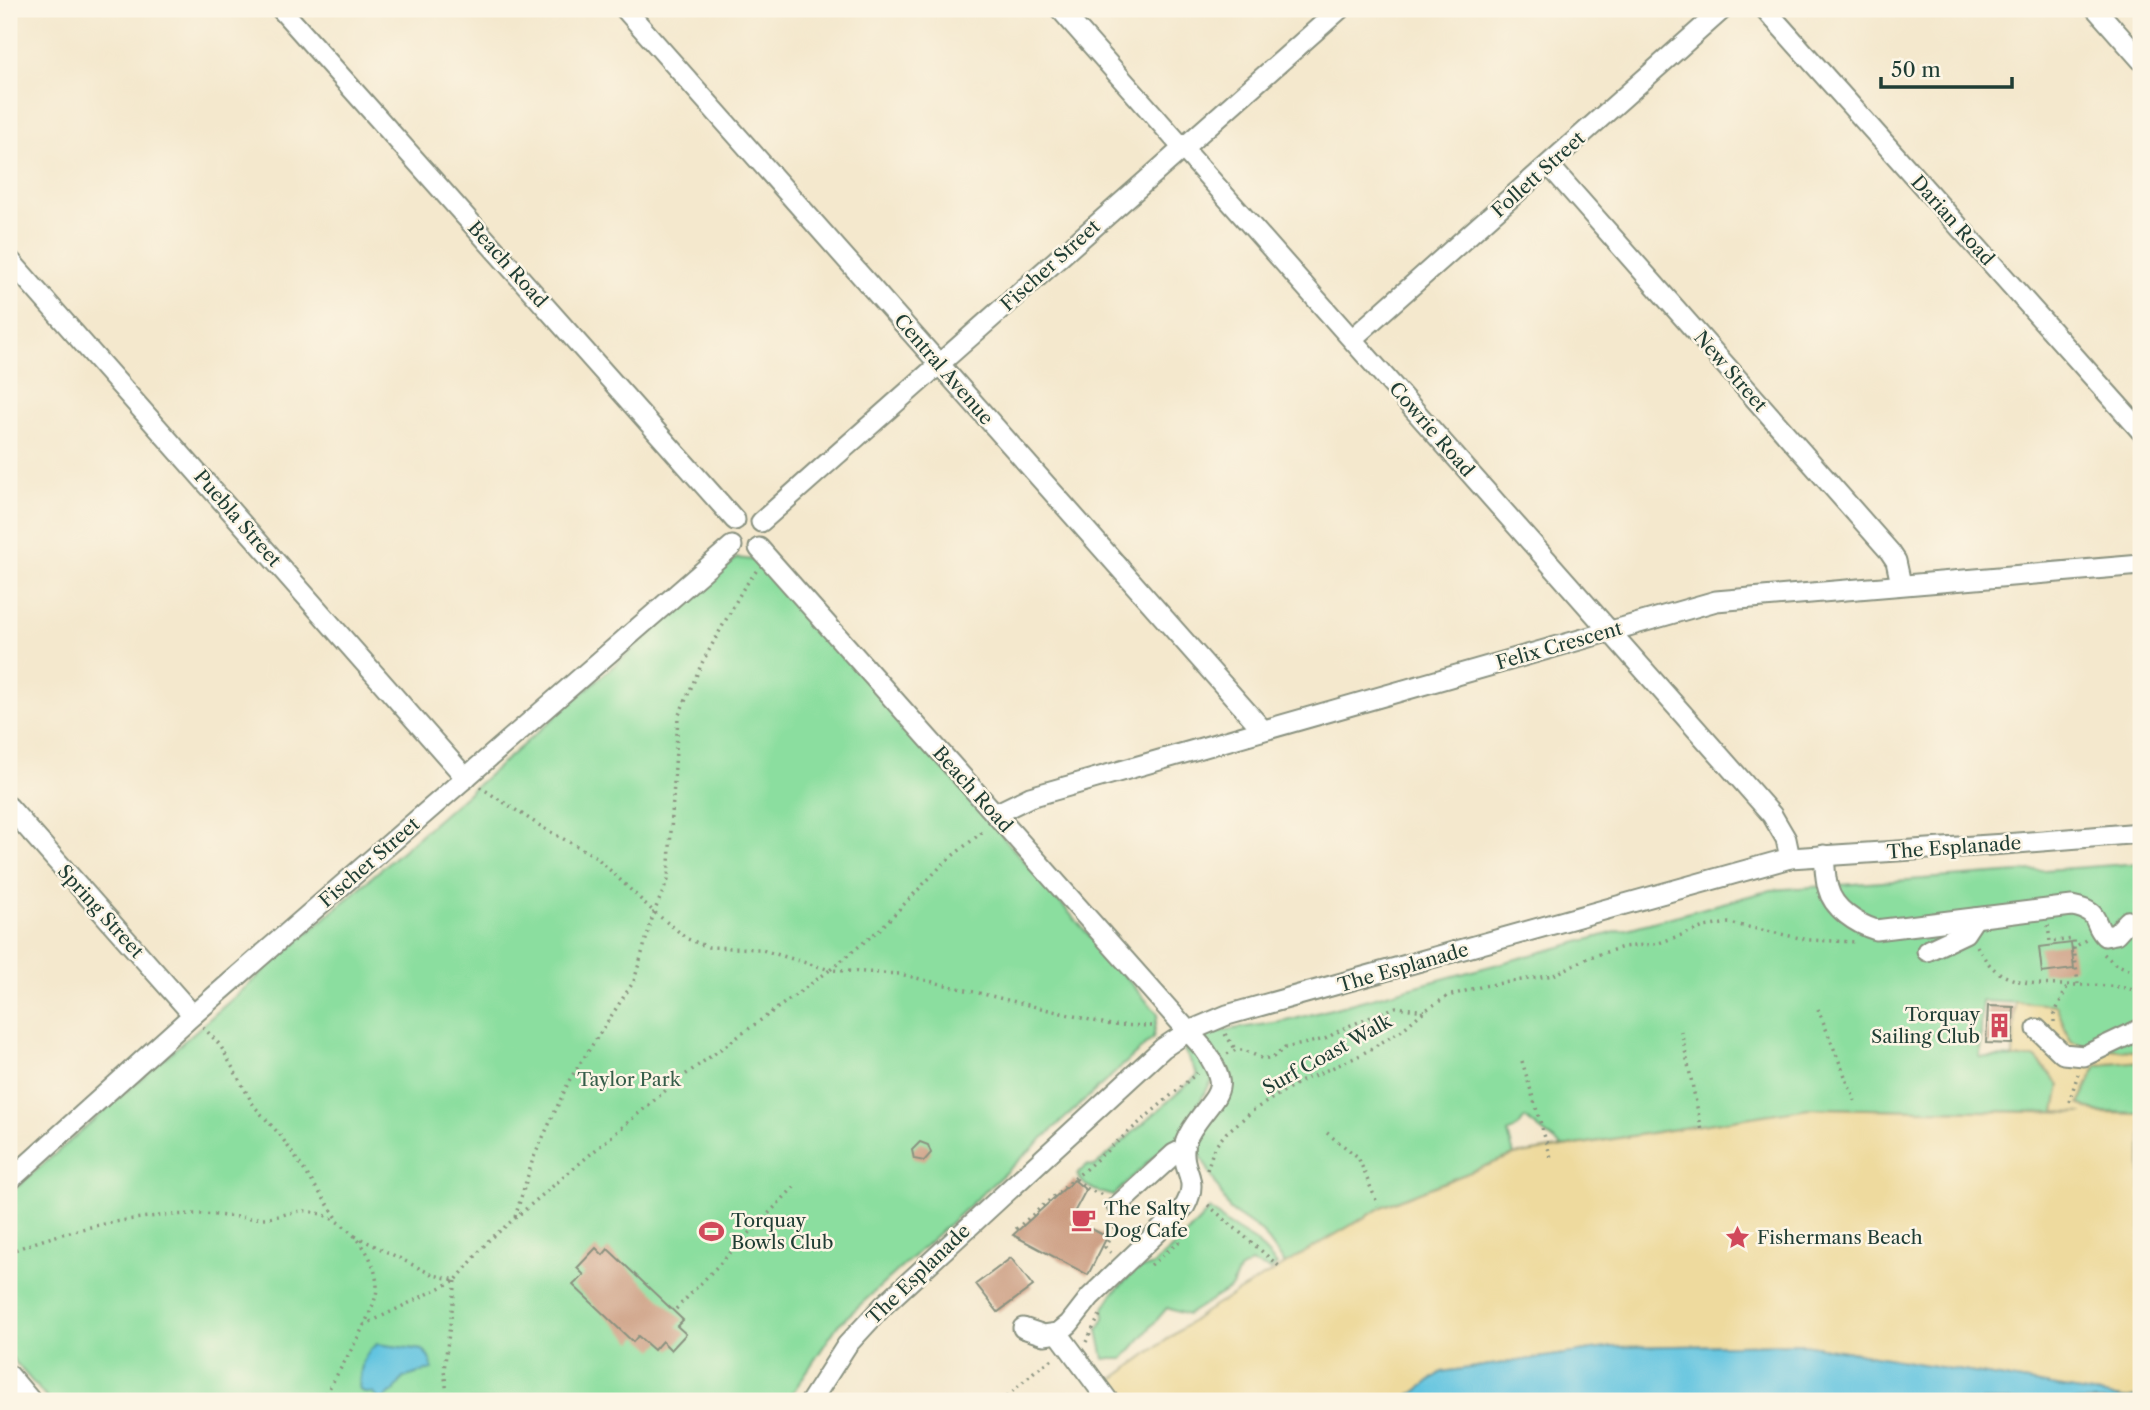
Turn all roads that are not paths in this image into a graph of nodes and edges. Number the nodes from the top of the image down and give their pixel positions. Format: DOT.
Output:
graph roads {
  1 [pos="281,9"];
  2 [pos="625,9"];
  3 [pos="1060,9"];
  4 [pos="1340,9"];
  5 [pos="1723,9"];
  6 [pos="1765,9"];
  7 [pos="2096,9"];
  8 [pos="2141,60"];
  9 [pos="1183,147"];
  10 [pos="1549,165"];
  11 [pos="9,259"];
  12 [pos="1352,339"];
  13 [pos="940,363"];
  14 [pos="2141,431"];
  15 [pos="734,520"];
  16 [pos="761,522"];
  17 [pos="732,546"];
  18 [pos="764,554"];
  19 [pos="2141,565"];
  20 [pos="1901,584"];
  21 [pos="1610,631"];
  22 [pos="1263,730"];
  23 [pos="466,778"];
  24 [pos="9,807"];
  25 [pos="997,817"];
  26 [pos="2141,833"];
  27 [pos="1824,855"];
  28 [pos="1790,858"];
  29 [pos="1970,926"];
  30 [pos="2141,926"];
  31 [pos="1927,951"];
  32 [pos="193,1015"];
  33 [pos="2037,1029"];
  34 [pos="2141,1029"];
  35 [pos="1186,1032"];
  36 [pos="1184,1149"];
  37 [pos="9,1181"];
  38 [pos="1117,1206"];
  39 [pos="1023,1328"];
  40 [pos="1058,1333"];
  41 [pos="9,1375"];
  42 [pos="1107,1399"];
  43 [pos="31,1401"];
  44 [pos="811,1401"];
  1 -- 15 [label="street, Beach Road"];
  2 -- 13 [label="street, Central Avenue"];
  3 -- 9 [label="street, Cowrie Road"];
  4 -- 9 [label="street, Fischer Street"];
  5 -- 10 [label="street, Follett Street"];
  6 -- 14 [label="street, Darian Road"];
  7 -- 8 [label="street"];
  9 -- 12 [label="street, Cowrie Road"];
  9 -- 13 [label="street, Fischer Street"];
  10 -- 12 [label="street, Follett Street"];
  10 -- 20 [label="street, New Street"];
  11 -- 23 [label="street, Puebla Street"];
  12 -- 21 [label="street, Cowrie Road"];
  13 -- 16 [label="street, Fischer Street"];
  13 -- 22 [label="street, Central Avenue"];
  15 -- 16 [label="street"];
  15 -- 17 [label="street"];
  16 -- 18 [label="street"];
  17 -- 18 [label="street"];
  17 -- 23 [label="street, Fischer Street"];
  18 -- 25 [label="street, Beach Road"];
  19 -- 20 [label="street, Felix Crescent"];
  20 -- 21 [label="street, Felix Crescent"];
  21 -- 22 [label="street, Felix Crescent"];
  21 -- 28 [label="street, Cowrie Road"];
  22 -- 25 [label="street, Felix Crescent"];
  23 -- 32 [label="street, Fischer Street"];
  24 -- 32 [label="street, Spring Street"];
  25 -- 35 [label="street, Beach Road"];
  26 -- 27 [label="street, The Esplanade"];
  27 -- 28 [label="street, The Esplanade"];
  27 -- 29 [label="street"];
  28 -- 35 [label="street, The Esplanade"];
  29 -- 30 [label="street"];
  29 -- 31 [label="street"];
  32 -- 37 [label="street, Fischer Street"];
  33 -- 34 [label="street"];
  35 -- 36 [label="street, Beach Road"];
  35 -- 44 [label="street, The Esplanade"];
  36 -- 38 [label="street"];
  36 -- 40 [label="street"];
  39 -- 40 [label="street"];
  40 -- 42 [label="street"];
  41 -- 43 [label="street"];
}
